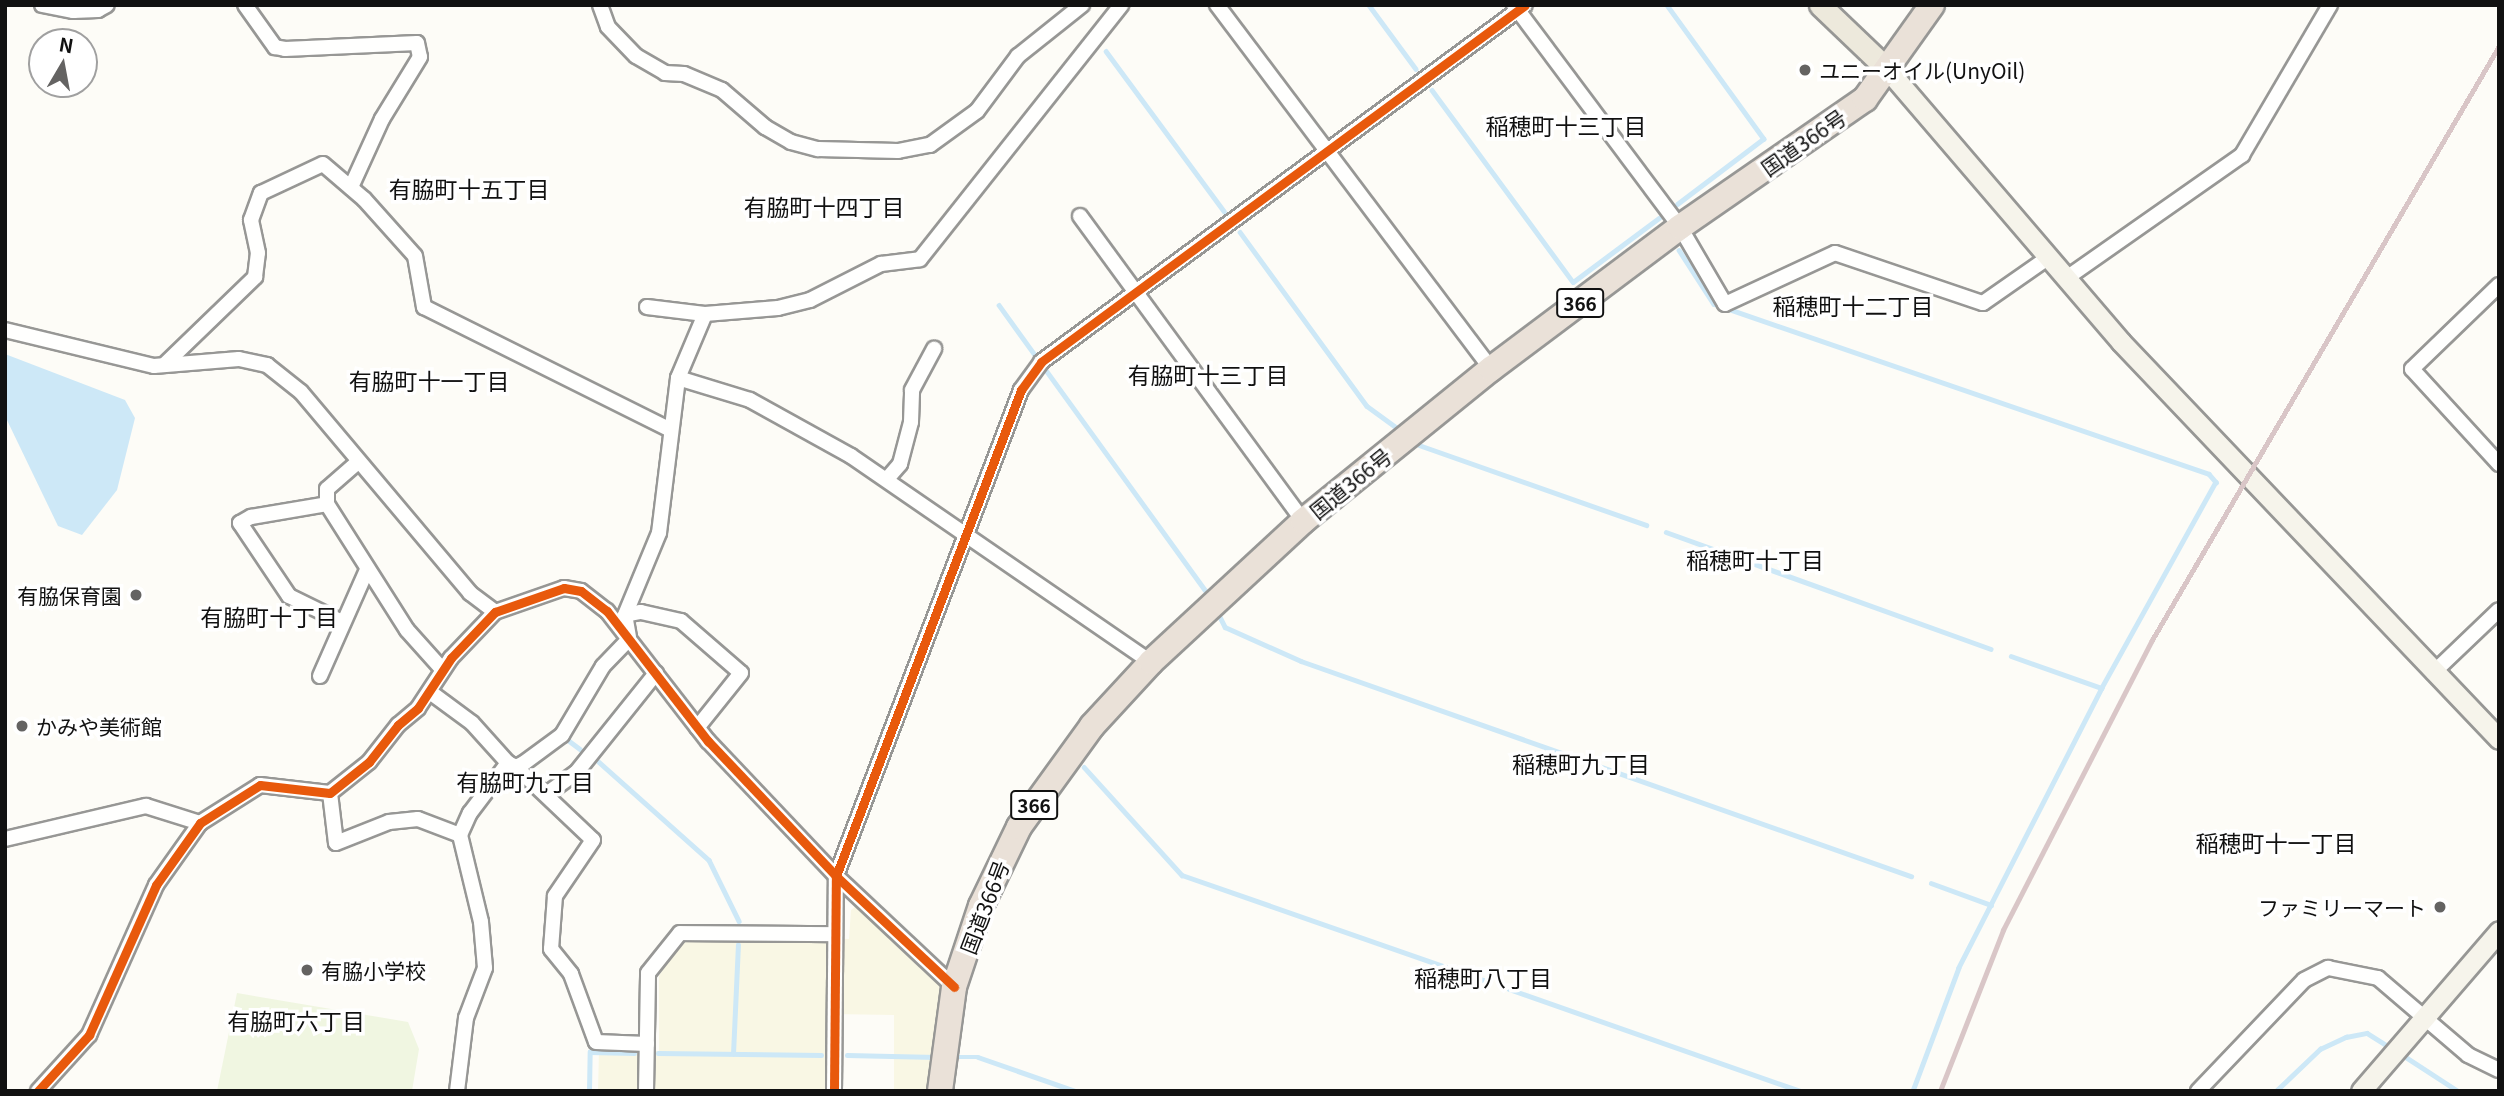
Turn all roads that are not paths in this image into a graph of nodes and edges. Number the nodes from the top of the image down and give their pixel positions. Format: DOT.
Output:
graph roads {
  1 [pos="42,5"];
  2 [pos="107,5"];
  3 [pos="245,5"];
  4 [pos="600,5"];
  5 [pos="1082,5"];
  6 [pos="1121,5"];
  7 [pos="1217,5"];
  8 [pos="1820,5"];
  9 [pos="1932,5"];
  10 [pos="2330,5"];
  11 [pos="1519,7"];
  12 [pos="1888,70"];
  13 [pos="1325,152"];
  14 [pos="351,187"];
  15 [pos="1080,216"];
  16 [pos="1680,227"];
  17 [pos="2049,257"];
  18 [pos="2067,277"];
  19 [pos="2499,285"];
  20 [pos="1137,293"];
  21 [pos="647,307"];
  22 [pos="705,314"];
  23 [pos="5,330"];
  24 [pos="934,349"];
  25 [pos="164,365"];
  26 [pos="1491,369"];
  27 [pos="678,378"];
  28 [pos="669,429"];
  29 [pos="358,462"];
  30 [pos="2499,464"];
  31 [pos="887,480"];
  32 [pos="327,504"];
  33 [pos="1303,521"];
  34 [pos="963,537"];
  35 [pos="367,570"];
  36 [pos="2499,610"];
  37 [pos="495,612"];
  38 [pos="625,615"];
  39 [pos="342,622"];
  40 [pos="629,639"];
  41 [pos="1151,662"];
  42 [pos="442,669"];
  43 [pos="656,673"];
  44 [pos="2433,673"];
  45 [pos="320,676"];
  46 [pos="430,692"];
  47 [pos="696,728"];
  48 [pos="2499,739"];
  49 [pos="512,765"];
  50 [pos="330,793"];
  51 [pos="548,793"];
  52 [pos="200,823"];
  53 [pos="460,835"];
  54 [pos="5,839"];
  55 [pos="836,876"];
  56 [pos="2499,931"];
  57 [pos="835,934"];
  58 [pos="954,987"];
  59 [pos="2423,1021"];
  60 [pos="646,1044"];
  61 [pos="2499,1070"];
  62 [pos="2363,1088"];
  63 [pos="38,1091"];
  64 [pos="457,1091"];
  65 [pos="646,1091"];
  66 [pos="834,1091"];
  67 [pos="940,1091"];
  68 [pos="2198,1091"];
  1 -- 2 [label="street"];
  3 -- 14 [label="street"];
  4 -- 5 [label="street"];
  6 -- 22 [label="street"];
  7 -- 13 [label="street"];
  8 -- 12 [label="main road"];
  9 -- 12 [label="highway, 国道366号 / 366"];
  10 -- 18 [label="street"];
  11 -- 13 [label="street"];
  11 -- 16 [label="street"];
  12 -- 16 [label="highway, 国道366号 / 366"];
  12 -- 17 [label="street"];
  13 -- 20 [label="street"];
  13 -- 26 [label="street"];
  14 -- 25 [label="street"];
  14 -- 28 [label="street"];
  15 -- 20 [label="street"];
  16 -- 17 [label="street"];
  16 -- 26 [label="highway, 国道366号 / 366"];
  17 -- 18 [label="street"];
  18 -- 44 [label="street"];
  19 -- 30 [label="street"];
  20 -- 33 [label="street"];
  20 -- 34 [label="street"];
  21 -- 22 [label="street"];
  22 -- 27 [label="street"];
  23 -- 25 [label="street"];
  24 -- 31 [label="street"];
  25 -- 29 [label="street"];
  26 -- 33 [label="highway, 国道366号 / 366"];
  27 -- 28 [label="street"];
  27 -- 31 [label="street"];
  28 -- 38 [label="street"];
  29 -- 32 [label="street"];
  29 -- 37 [label="street"];
  31 -- 34 [label="street"];
  32 -- 35 [label="street"];
  32 -- 39 [label="street"];
  33 -- 41 [label="highway, 国道366号 / 366"];
  34 -- 41 [label="street"];
  34 -- 55 [label="street"];
  35 -- 39 [label="street"];
  35 -- 42 [label="street"];
  36 -- 44 [label="street"];
  37 -- 40 [label="street"];
  37 -- 42 [label="street"];
  38 -- 40 [label="street"];
  38 -- 47 [label="street"];
  39 -- 45 [label="street"];
  40 -- 43 [label="street"];
  40 -- 49 [label="street"];
  41 -- 58 [label="highway, 国道366号 / 366"];
  42 -- 46 [label="street"];
  43 -- 47 [label="street"];
  43 -- 51 [label="street"];
  44 -- 48 [label="street"];
  46 -- 49 [label="street"];
  46 -- 50 [label="street"];
  47 -- 55 [label="street"];
  49 -- 51 [label="street"];
  49 -- 53 [label="street"];
  50 -- 52 [label="street"];
  50 -- 53 [label="street"];
  51 -- 60 [label="street"];
  52 -- 54 [label="street"];
  52 -- 63 [label="street"];
  53 -- 64 [label="street"];
  55 -- 57 [label="street"];
  55 -- 58 [label="street"];
  56 -- 59 [label="street"];
  57 -- 60 [label="street"];
  57 -- 66 [label="street"];
  58 -- 67 [label="highway, 国道366号 / 366"];
  59 -- 61 [label="street"];
  59 -- 62 [label="street"];
  59 -- 68 [label="street"];
  60 -- 65 [label="street"];
}
